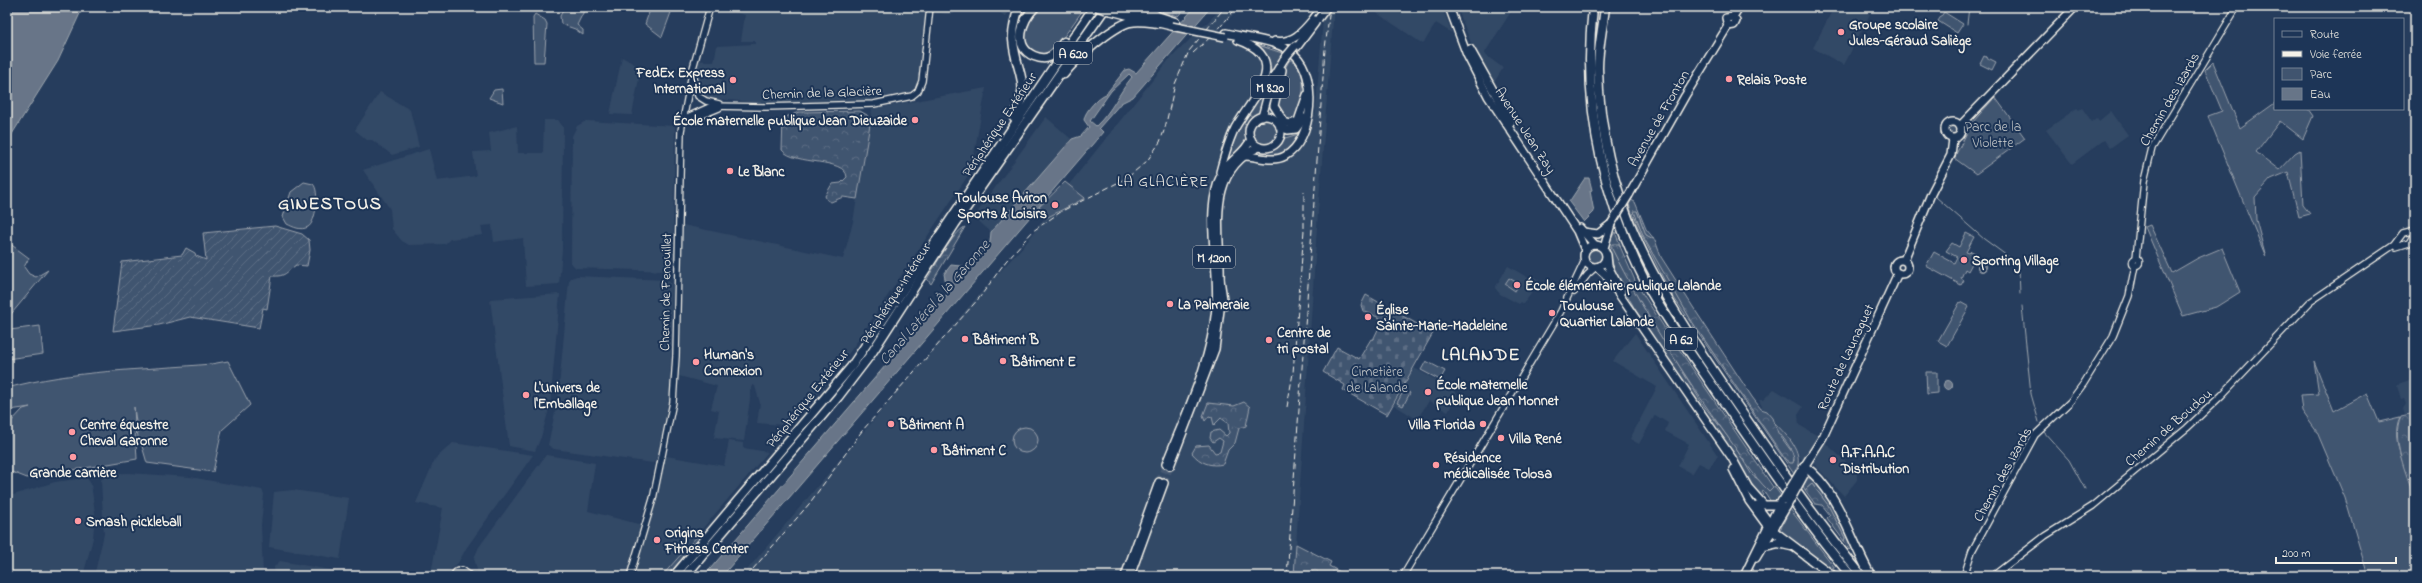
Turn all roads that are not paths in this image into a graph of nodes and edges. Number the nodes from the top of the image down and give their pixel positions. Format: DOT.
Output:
graph roads {
  1 [pos="710,7"];
  2 [pos="930,7"];
  3 [pos="1019,7"];
  4 [pos="1035,7"];
  5 [pos="1095,7"];
  6 [pos="1146,7"];
  7 [pos="1322,7"];
  8 [pos="1327,7"];
  9 [pos="1449,7"];
  10 [pos="1593,7"];
  11 [pos="1601,7"];
  12 [pos="1605,7"];
  13 [pos="1739,7"];
  14 [pos="2075,7"];
  15 [pos="2237,7"];
  16 [pos="1106,8"];
  17 [pos="1119,9"];
  18 [pos="1316,18"];
  19 [pos="1454,19"];
  20 [pos="1083,22"];
  21 [pos="1158,23"];
  22 [pos="1173,24"];
  23 [pos="1228,36"];
  24 [pos="1285,60"];
  25 [pos="1598,66"];
  26 [pos="693,68"];
  27 [pos="1282,70"];
  28 [pos="1045,93"];
  29 [pos="1307,94"];
  30 [pos="723,106"];
  31 [pos="1262,117"];
  32 [pos="683,118"];
  33 [pos="1273,119"];
  34 [pos="1960,126"];
  35 [pos="1280,127"];
  36 [pos="1305,128"];
  37 [pos="1280,137"];
  38 [pos="1251,139"];
  39 [pos="1953,139"];
  40 [pos="1004,140"];
  41 [pos="1259,147"];
  42 [pos="1243,156"];
  43 [pos="1219,179"];
  44 [pos="1611,224"];
  45 [pos="1582,232"];
  46 [pos="2413,233"];
  47 [pos="2402,241"];
  48 [pos="1595,245"];
  49 [pos="1585,250"];
  50 [pos="1605,252"];
  51 [pos="1585,260"];
  52 [pos="1596,267"];
  53 [pos="1220,279"];
  54 [pos="1565,303"];
  55 [pos="1638,323"];
  56 [pos="1222,336"];
  57 [pos="1720,442"];
  58 [pos="1804,471"];
  59 [pos="1748,487"];
  60 [pos="1783,503"];
  61 [pos="1770,526"];
  62 [pos="1764,546"];
  63 [pos="1796,548"];
  64 [pos="453,576"];
  65 [pos="470,576"];
  66 [pos="630,576"];
  67 [pos="674,576"];
  68 [pos="686,576"];
  69 [pos="1125,576"];
  70 [pos="1130,576"];
  71 [pos="1403,576"];
  72 [pos="1744,576"];
  73 [pos="1833,576"];
  74 [pos="1851,576"];
  75 [pos="1862,576"];
  76 [pos="1871,576"];
  77 [pos="1964,576"];
  78 [pos="1994,576"];
  1 -- 26 [label="street, Chemin de Fenouillet"];
  2 -- 30 [label="street, Chemin de la Glacière"];
  3 -- 40 [label="highway"];
  4 -- 20 [label="highway"];
  5 -- 16 [label="main road, bridge"];
  5 -- 20 [label="highway, Périphérique Extérieur / A 620"];
  6 -- 22 [label="highway"];
  7 -- 18 [label="main road, M 820"];
  8 -- 18 [label="main road, M 820, bridge"];
  9 -- 19 [label="main road, Avenue Jean Zay"];
  10 -- 74 [label="highway, A 62"];
  11 -- 25 [label="highway, A 62"];
  12 -- 25 [label="highway"];
  13 -- 44 [label="main road, Avenue de Fronton, bridge"];
  14 -- 34 [label="main road"];
  15 -- 77 [label="street, Chemin des Izards"];
  16 -- 17 [label="highway"];
  16 -- 28 [label="highway, Périphérique Intérieur / A 620"];
  17 -- 21 [label="main road"];
  17 -- 22 [label="main road"];
  18 -- 23 [label="main road"];
  18 -- 24 [label="main road, M 820, bridge"];
  19 -- 45 [label="main road, Avenue Jean Zay"];
  19 -- 49 [label="main road, Avenue Jean Zay"];
  20 -- 40 [label="highway, Périphérique Extérieur / A 620"];
  21 -- 22 [label="main road"];
  21 -- 28 [label="highway"];
  22 -- 23 [label="main road"];
  23 -- 29 [label="main road"];
  23 -- 36 [label="main road"];
  23 -- 43 [label="main road"];
  24 -- 27 [label="main road, M 820"];
  24 -- 31 [label="main road, M 820"];
  25 -- 75 [label="highway, A 62"];
  26 -- 30 [label="street"];
  26 -- 32 [label="street, Chemin de Fenouillet"];
  27 -- 29 [label="main road"];
  27 -- 33 [label="main road, M 820"];
  28 -- 68 [label="highway, Périphérique Intérieur / A 620"];
  29 -- 35 [label="main road"];
  30 -- 32 [label="street, Chemin de la Glacière"];
  31 -- 33 [label="main road"];
  31 -- 38 [label="main road"];
  32 -- 66 [label="street, Chemin de Fenouillet"];
  33 -- 35 [label="main road"];
  34 -- 39 [label="main road"];
  34 -- 39 [label="main road"];
  35 -- 37 [label="main road"];
  36 -- 37 [label="main road"];
  36 -- 42 [label="main road"];
  37 -- 41 [label="main road"];
  38 -- 41 [label="main road"];
  38 -- 43 [label="main road, M 120n"];
  39 -- 58 [label="main road, Route de Launaguet"];
  40 -- 67 [label="highway, Périphérique Extérieur / A 620"];
  41 -- 42 [label="main road, M 120n"];
  42 -- 53 [label="main road, M 120n"];
  43 -- 53 [label="main road, M 120n"];
  44 -- 45 [label="main road, Avenue de Fronton"];
  44 -- 48 [label="main road, Avenue de Fronton"];
  44 -- 50 [label="main road, Avenue de Fronton"];
  45 -- 48 [label="main road, Avenue Jean Zay"];
  46 -- 47 [label="street"];
  46 -- 47 [label="street"];
  47 -- 78 [label="street, Chemin de Boudou"];
  48 -- 49 [label="main road"];
  48 -- 50 [label="main road"];
  49 -- 51 [label="main road"];
  50 -- 52 [label="main road"];
  50 -- 55 [label="main road"];
  51 -- 52 [label="main road"];
  51 -- 54 [label="street"];
  52 -- 54 [label="street"];
  52 -- 55 [label="main road"];
  53 -- 56 [label="main road"];
  54 -- 71 [label="street"];
  55 -- 57 [label="main road"];
  57 -- 59 [label="main road"];
  57 -- 61 [label="main road"];
  58 -- 60 [label="main road, Route de Launaguet, bridge"];
  58 -- 76 [label="highway"];
  59 -- 60 [label="main road"];
  59 -- 61 [label="main road"];
  60 -- 61 [label="highway"];
  61 -- 62 [label="main road"];
  61 -- 63 [label="highway"];
  61 -- 72 [label="main road"];
  62 -- 63 [label="highway"];
  62 -- 72 [label="main road"];
  63 -- 73 [label="highway"];
  64 -- 65 [label="street"];
  69 -- 70 [label="main road"];
}
